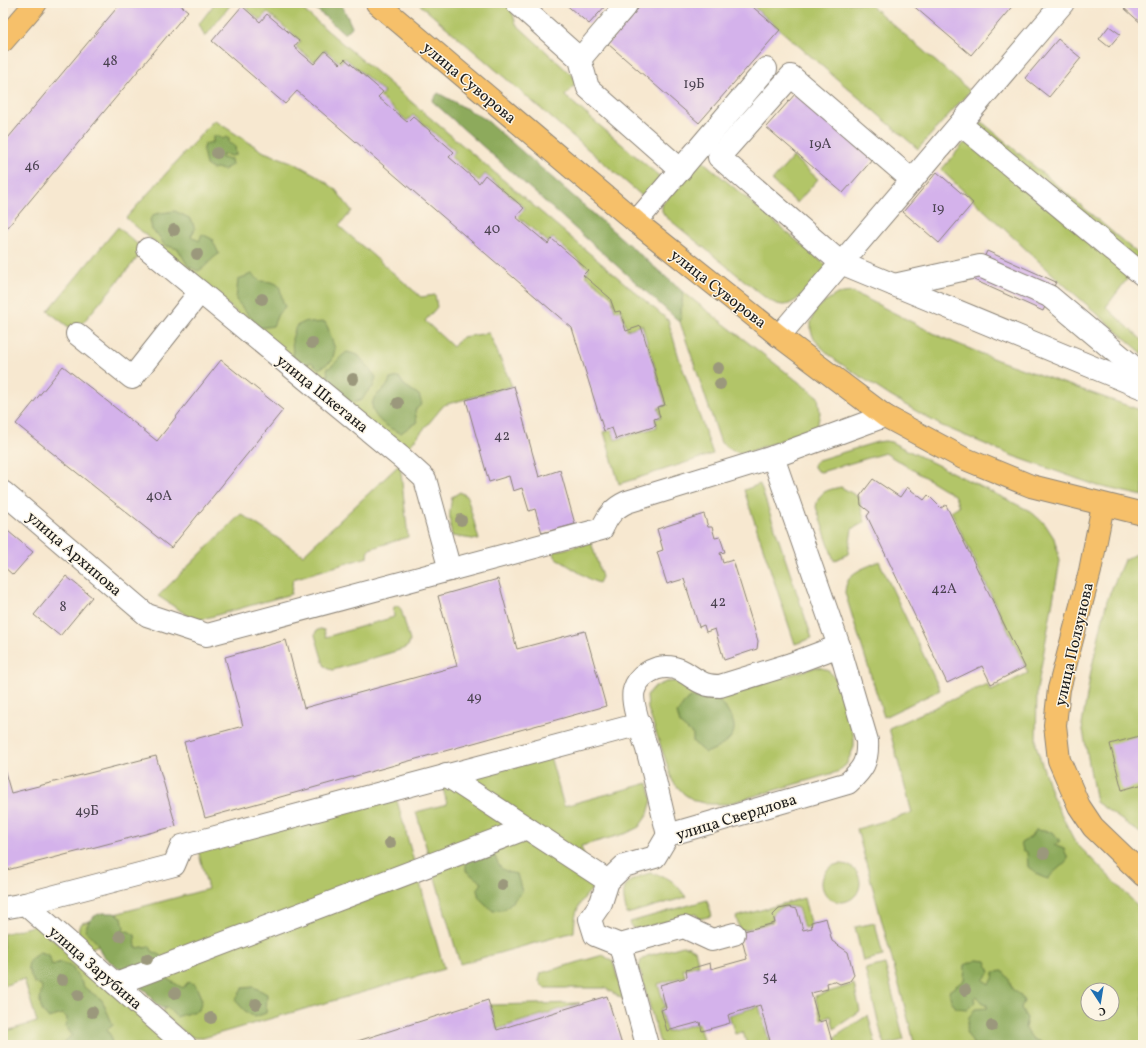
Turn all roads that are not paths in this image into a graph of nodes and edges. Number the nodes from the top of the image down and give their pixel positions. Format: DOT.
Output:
graph roads {
  1 [pos="36,3"];
  2 [pos="377,3"];
  3 [pos="517,3"];
  4 [pos="623,3"];
  5 [pos="1063,3"];
  6 [pos="3,41"];
  7 [pos="580,59"];
  8 [pos="766,69"];
  9 [pos="960,124"];
  10 [pos="681,170"];
  11 [pos="912,180"];
  12 [pos="636,222"];
  13 [pos="148,249"];
  14 [pos="841,263"];
  15 [pos="1143,275"];
  16 [pos="894,285"];
  17 [pos="200,292"];
  18 [pos="77,334"];
  19 [pos="779,336"];
  20 [pos="1143,375"];
  21 [pos="1143,388"];
  22 [pos="885,416"];
  23 [pos="773,457"];
  24 [pos="3,492"];
  25 [pos="1103,504"];
  26 [pos="1143,514"];
  27 [pos="450,570"];
  28 [pos="838,646"];
  29 [pos="640,724"];
  30 [pos="446,775"];
  31 [pos="527,828"];
  32 [pos="668,835"];
  33 [pos="1143,875"];
  34 [pos="608,880"];
  35 [pos="25,904"];
  36 [pos="3,908"];
  37 [pos="734,934"];
  38 [pos="620,946"];
  39 [pos="116,984"];
  40 [pos="185,1045"];
  41 [pos="647,1045"];
  1 -- 6 [label="main road"];
  2 -- 12 [label="main road, улица Суворова"];
  3 -- 7 [label="street"];
  4 -- 7 [label="street"];
  5 -- 9 [label="street"];
  7 -- 10 [label="street"];
  8 -- 10 [label="street"];
  9 -- 11 [label="street"];
  9 -- 15 [label="street"];
  10 -- 12 [label="street"];
  11 -- 14 [label="street"];
  11 -- 14 [label="street"];
  12 -- 19 [label="main road, улица Суворова"];
  13 -- 17 [label="street, улица Шкетана"];
  14 -- 16 [label="street"];
  14 -- 19 [label="street"];
  16 -- 20 [label="street"];
  16 -- 21 [label="street"];
  17 -- 18 [label="street"];
  17 -- 27 [label="street, улица Шкетана"];
  19 -- 22 [label="main road, улица Суворова"];
  22 -- 23 [label="street"];
  22 -- 25 [label="main road, улица Суворова"];
  23 -- 27 [label="street"];
  23 -- 28 [label="street"];
  24 -- 27 [label="street, улица Архипова"];
  25 -- 26 [label="main road, улица Суворова"];
  25 -- 33 [label="main road, улица Ползунова"];
  28 -- 29 [label="street"];
  28 -- 32 [label="street, улица Свердлова"];
  29 -- 30 [label="street"];
  29 -- 32 [label="street"];
  30 -- 31 [label="street"];
  30 -- 35 [label="street"];
  31 -- 34 [label="street"];
  31 -- 39 [label="street"];
  32 -- 34 [label="street, улица Свердлова"];
  34 -- 38 [label="street"];
  35 -- 36 [label="street"];
  35 -- 39 [label="street, улица Зарубина"];
  37 -- 38 [label="street"];
  38 -- 41 [label="street"];
  39 -- 40 [label="street, улица Зарубина"];
}
